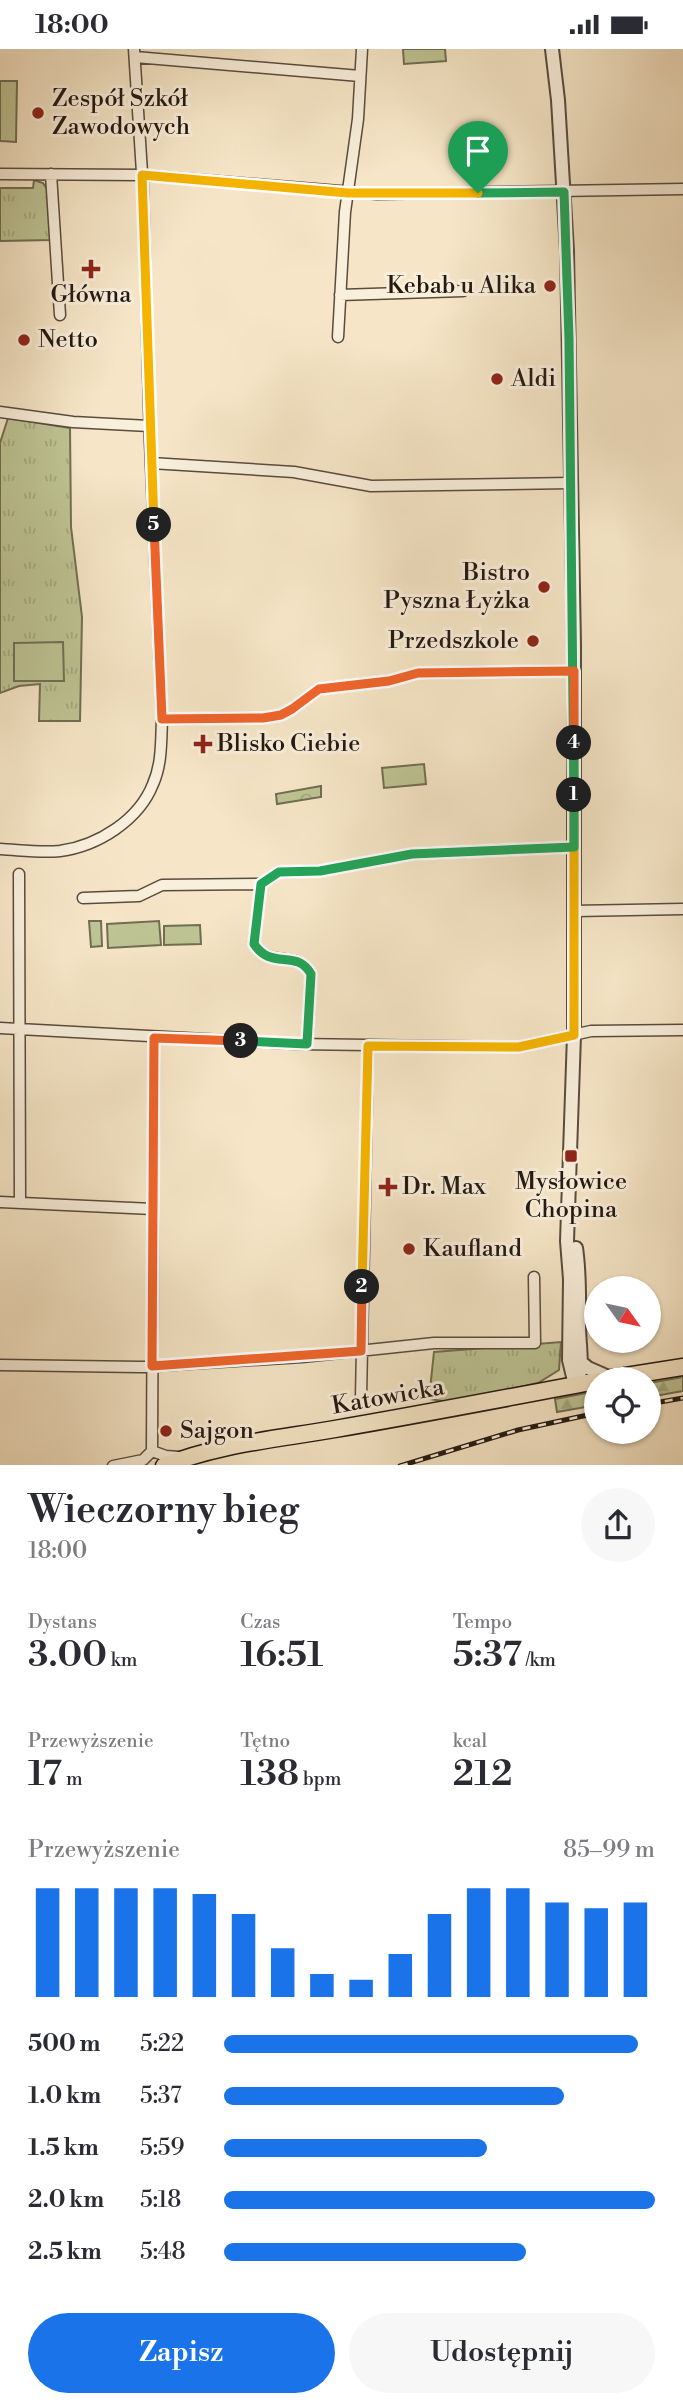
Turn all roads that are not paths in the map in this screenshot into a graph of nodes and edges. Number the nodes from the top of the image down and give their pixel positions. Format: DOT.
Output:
graph roads {
  1 [pos="362,49"];
  2 [pos="552,49"];
  3 [pos="135,53"];
  4 [pos="360,76"];
  5 [pos="0,174"];
  6 [pos="51,174"];
  7 [pos="142,175"];
  8 [pos="683,189"];
  9 [pos="564,192"];
  10 [pos="348,193"];
  11 [pos="463,291"];
  12 [pos="340,295"];
  13 [pos="60,315"];
  14 [pos="338,337"];
  15 [pos="0,412"];
  16 [pos="149,426"];
  17 [pos="150,463"];
  18 [pos="571,483"];
  19 [pos="574,671"];
  20 [pos="162,719"];
  21 [pos="574,847"];
  22 [pos="0,849"];
  23 [pos="19,874"];
  24 [pos="261,884"];
  25 [pos="83,898"];
  26 [pos="683,909"];
  27 [pos="574,911"];
  28 [pos="0,1028"];
  29 [pos="19,1029"];
  30 [pos="683,1030"];
  31 [pos="574,1035"];
  32 [pos="154,1038"];
  33 [pos="307,1044"];
  34 [pos="368,1046"];
  35 [pos="0,1202"];
  36 [pos="20,1203"];
  37 [pos="153,1209"];
  38 [pos="569,1214"];
  39 [pos="578,1261"];
  40 [pos="534,1277"];
  41 [pos="570,1279"];
  42 [pos="579,1299"];
  43 [pos="361,1351"];
  44 [pos="576,1361"];
  45 [pos="0,1365"];
  46 [pos="152,1366"];
  47 [pos="586,1367"];
  48 [pos="683,1367"];
  49 [pos="661,1371"];
  50 [pos="584,1383"];
  51 [pos="576,1385"];
  52 [pos="546,1391"];
  53 [pos="361,1398"];
  54 [pos="152,1451"];
  55 [pos="186,1457"];
  56 [pos="113,1465"];
  57 [pos="164,1465"];
  1 -- 4 [label="street"];
  2 -- 9 [label="street"];
  3 -- 4 [label="street"];
  3 -- 7 [label="street"];
  4 -- 10 [label="street"];
  5 -- 6 [label="street"];
  6 -- 7 [label="street"];
  6 -- 13 [label="street"];
  7 -- 10 [label="street"];
  7 -- 16 [label="street"];
  8 -- 9 [label="street"];
  9 -- 10 [label="street"];
  9 -- 18 [label="street"];
  10 -- 12 [label="street"];
  11 -- 12 [label="street"];
  12 -- 14 [label="street"];
  15 -- 16 [label="street"];
  16 -- 17 [label="street"];
  17 -- 18 [label="street"];
  17 -- 20 [label="street"];
  18 -- 19 [label="street"];
  19 -- 20 [label="street"];
  19 -- 21 [label="street"];
  20 -- 22 [label="street"];
  21 -- 24 [label="street"];
  21 -- 27 [label="street"];
  23 -- 29 [label="street"];
  24 -- 25 [label="street"];
  24 -- 33 [label="street"];
  26 -- 27 [label="street"];
  27 -- 31 [label="street"];
  28 -- 29 [label="street"];
  29 -- 32 [label="street"];
  29 -- 36 [label="street"];
  30 -- 31 [label="street"];
  31 -- 34 [label="street"];
  31 -- 38 [label="street"];
  32 -- 33 [label="street"];
  32 -- 37 [label="street"];
  33 -- 34 [label="street"];
  34 -- 43 [label="street"];
  35 -- 36 [label="street"];
  36 -- 37 [label="street"];
  37 -- 46 [label="street"];
  38 -- 39 [label="street"];
  38 -- 41 [label="street"];
  39 -- 41 [label="street"];
  39 -- 42 [label="street"];
  40 -- 43 [label="street"];
  41 -- 42 [label="street"];
  41 -- 44 [label="street"];
  42 -- 44 [label="street"];
  43 -- 46 [label="street"];
  43 -- 53 [label="street"];
  44 -- 47 [label="street"];
  44 -- 51 [label="street"];
  44 -- 52 [label="street"];
  45 -- 46 [label="street"];
  46 -- 54 [label="street"];
  48 -- 49 [label="main road"];
  50 -- 51 [label="main road, Katowicka"];
  51 -- 52 [label="main road, Katowicka"];
  52 -- 55 [label="main road, Katowicka"];
  54 -- 55 [label="street, Katowicka"];
  54 -- 56 [label="street"];
  55 -- 57 [label="main road, Katowicka"];
}
